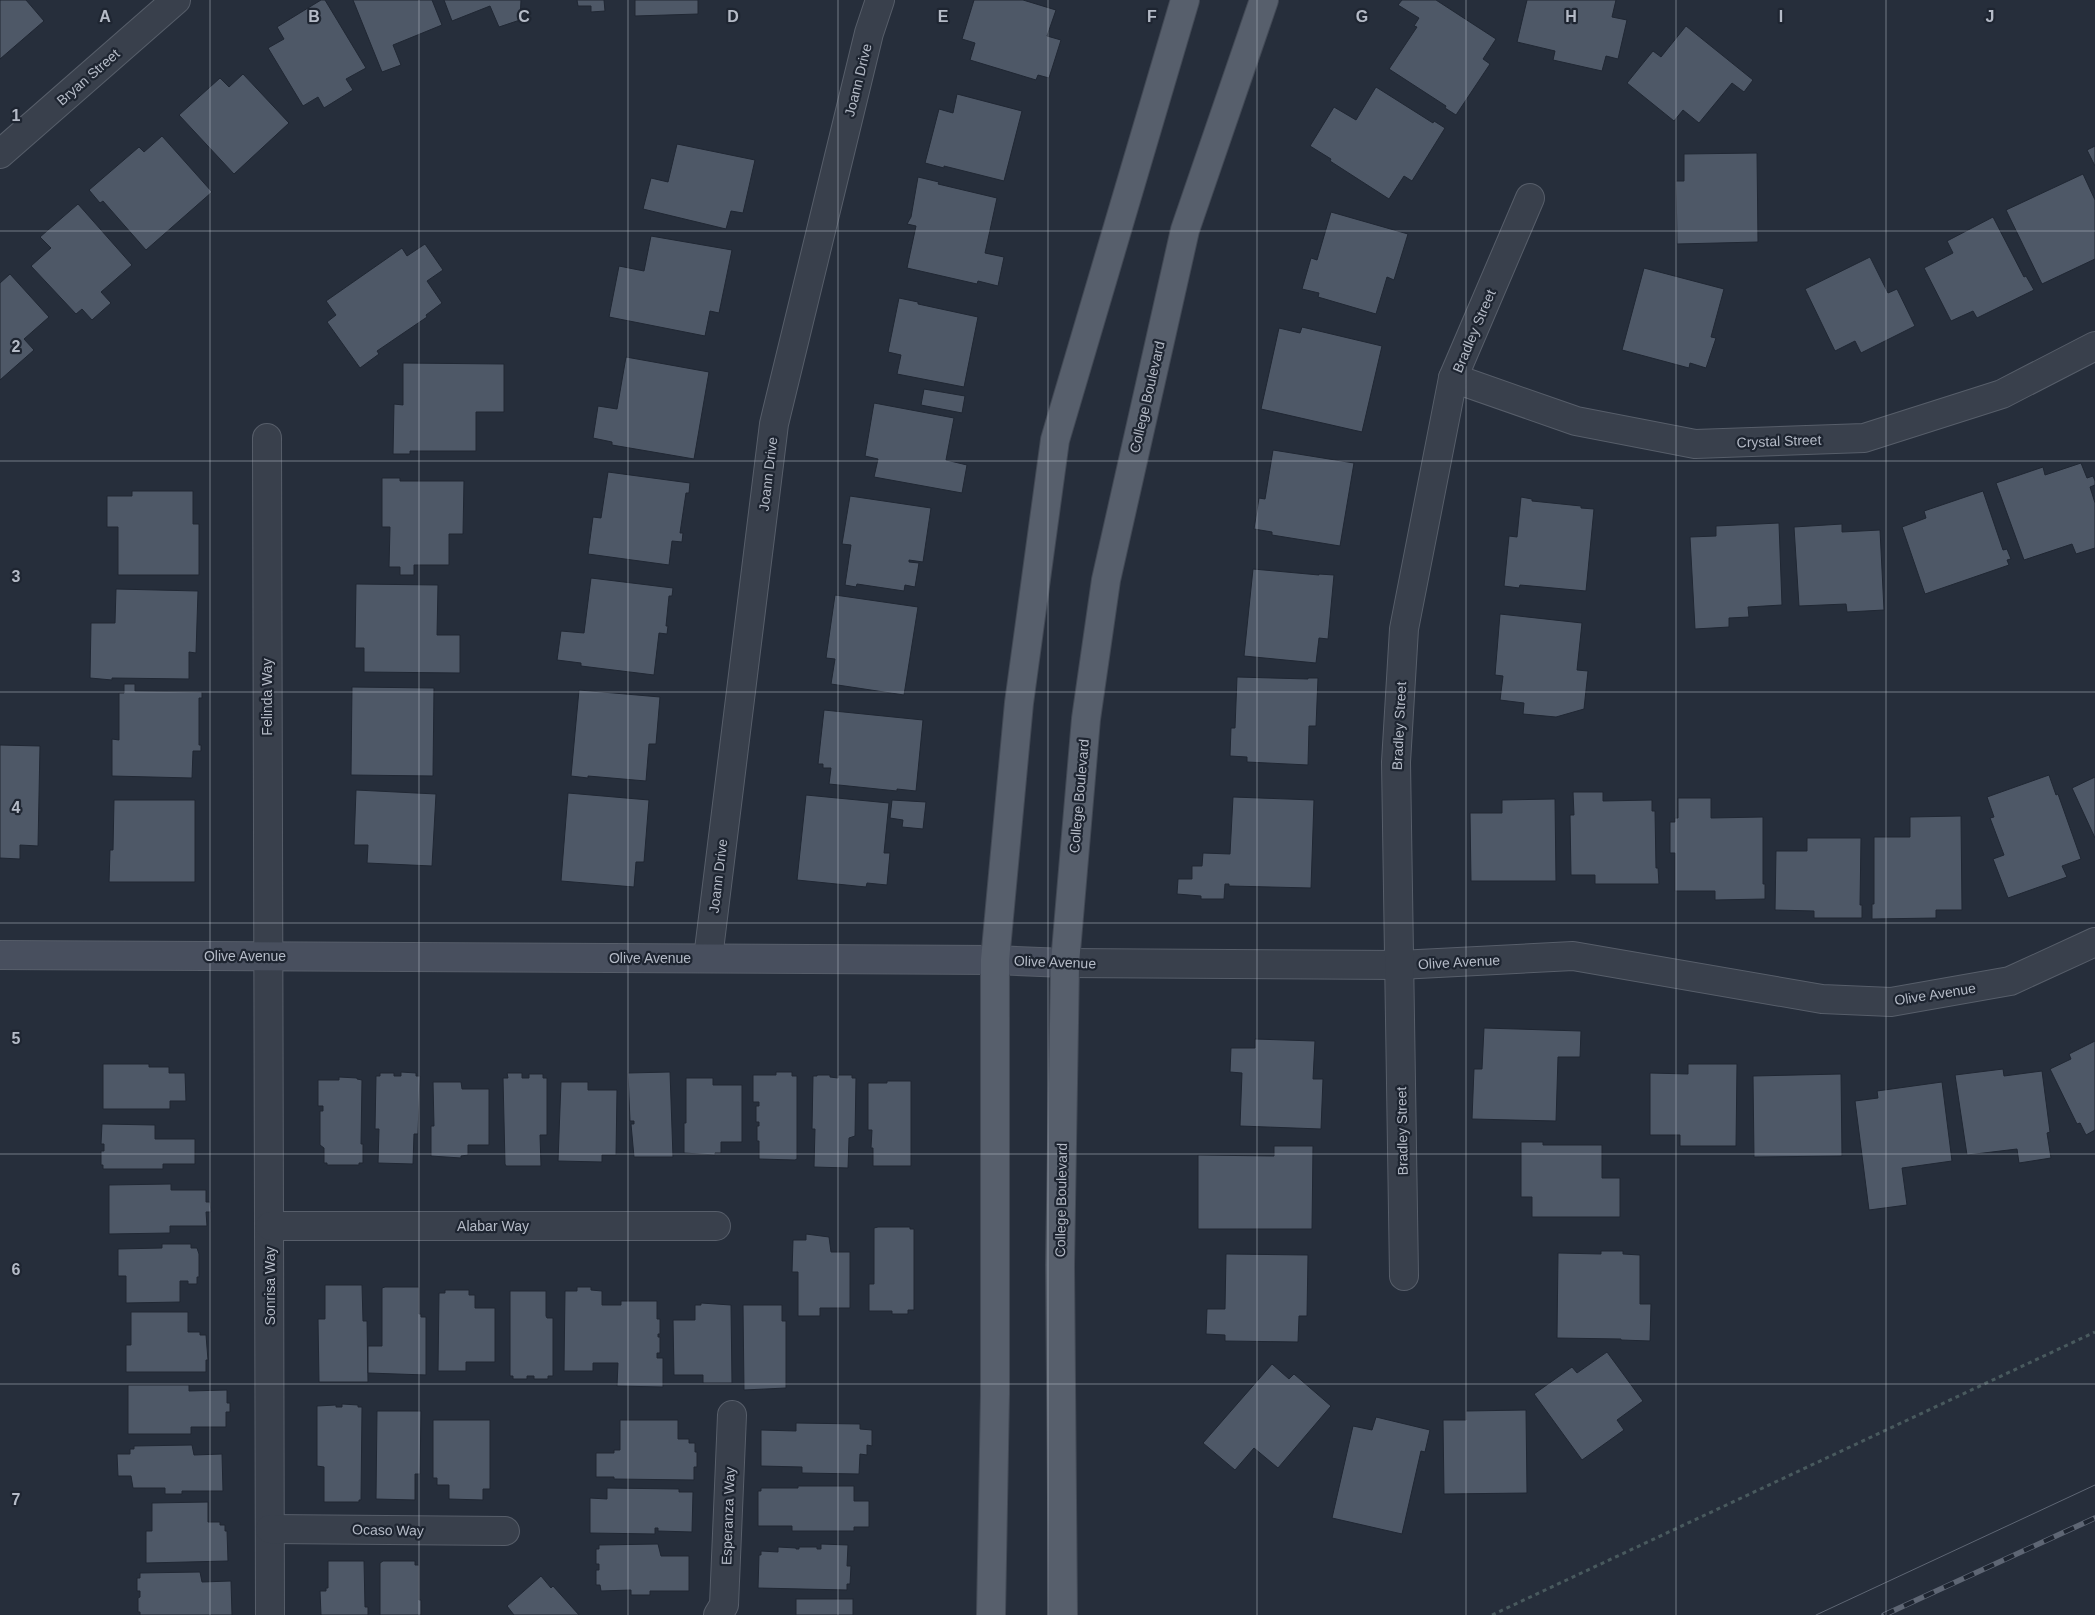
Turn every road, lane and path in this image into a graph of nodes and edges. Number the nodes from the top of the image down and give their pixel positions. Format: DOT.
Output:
graph roads {
  1 [pos="176,0"];
  2 [pos="880,0"];
  3 [pos="1185,0"];
  4 [pos="1264,0"];
  5 [pos="0,154"];
  6 [pos="1530,198"];
  7 [pos="2095,346"];
  8 [pos="1453,378"];
  9 [pos="267,438"];
  10 [pos="2095,942"];
  11 [pos="0,955"];
  12 [pos="267,956"];
  13 [pos="708,958"];
  14 [pos="995,960"];
  15 [pos="1065,963"];
  16 [pos="1400,965"];
  17 [pos="270,1226"];
  18 [pos="716,1226"];
  19 [pos="1404,1276"];
  20 [pos="2095,1332"];
  21 [pos="732,1415"];
  22 [pos="270,1529"];
  23 [pos="505,1532"];
  24 [pos="270,1615"];
  25 [pos="718,1615"];
  26 [pos="991,1615"];
  27 [pos="1063,1615"];
  28 [pos="1492,1615"];
  1 -- 5 [label="street, Bryan Street"];
  2 -- 13 [label="street, Joann Drive"];
  3 -- 14 [label="main road"];
  4 -- 15 [label="main road, College Boulevard"];
  6 -- 8 [label="street, Bradley Street"];
  7 -- 8 [label="street, Crystal Street"];
  8 -- 16 [label="street, Bradley Street"];
  9 -- 12 [label="street, Felinda Way"];
  10 -- 16 [label="street, Olive Avenue"];
  11 -- 12 [label="main road, Olive Avenue"];
  12 -- 13 [label="main road, Olive Avenue"];
  12 -- 17 [label="street, Sonrisa Way"];
  13 -- 14 [label="main road, Olive Avenue"];
  14 -- 15 [label="main road, Olive Avenue"];
  14 -- 26 [label="main road"];
  15 -- 16 [label="street, Olive Avenue"];
  15 -- 27 [label="main road, College Boulevard"];
  16 -- 19 [label="street, Bradley Street"];
  17 -- 18 [label="street, Alabar Way"];
  17 -- 22 [label="street, Sonrisa Way"];
  20 -- 28 [label="path"];
  21 -- 25 [label="street, Esperanza Way"];
  22 -- 23 [label="street, Ocaso Way"];
  22 -- 24 [label="street, Sonrisa Way"];
}
